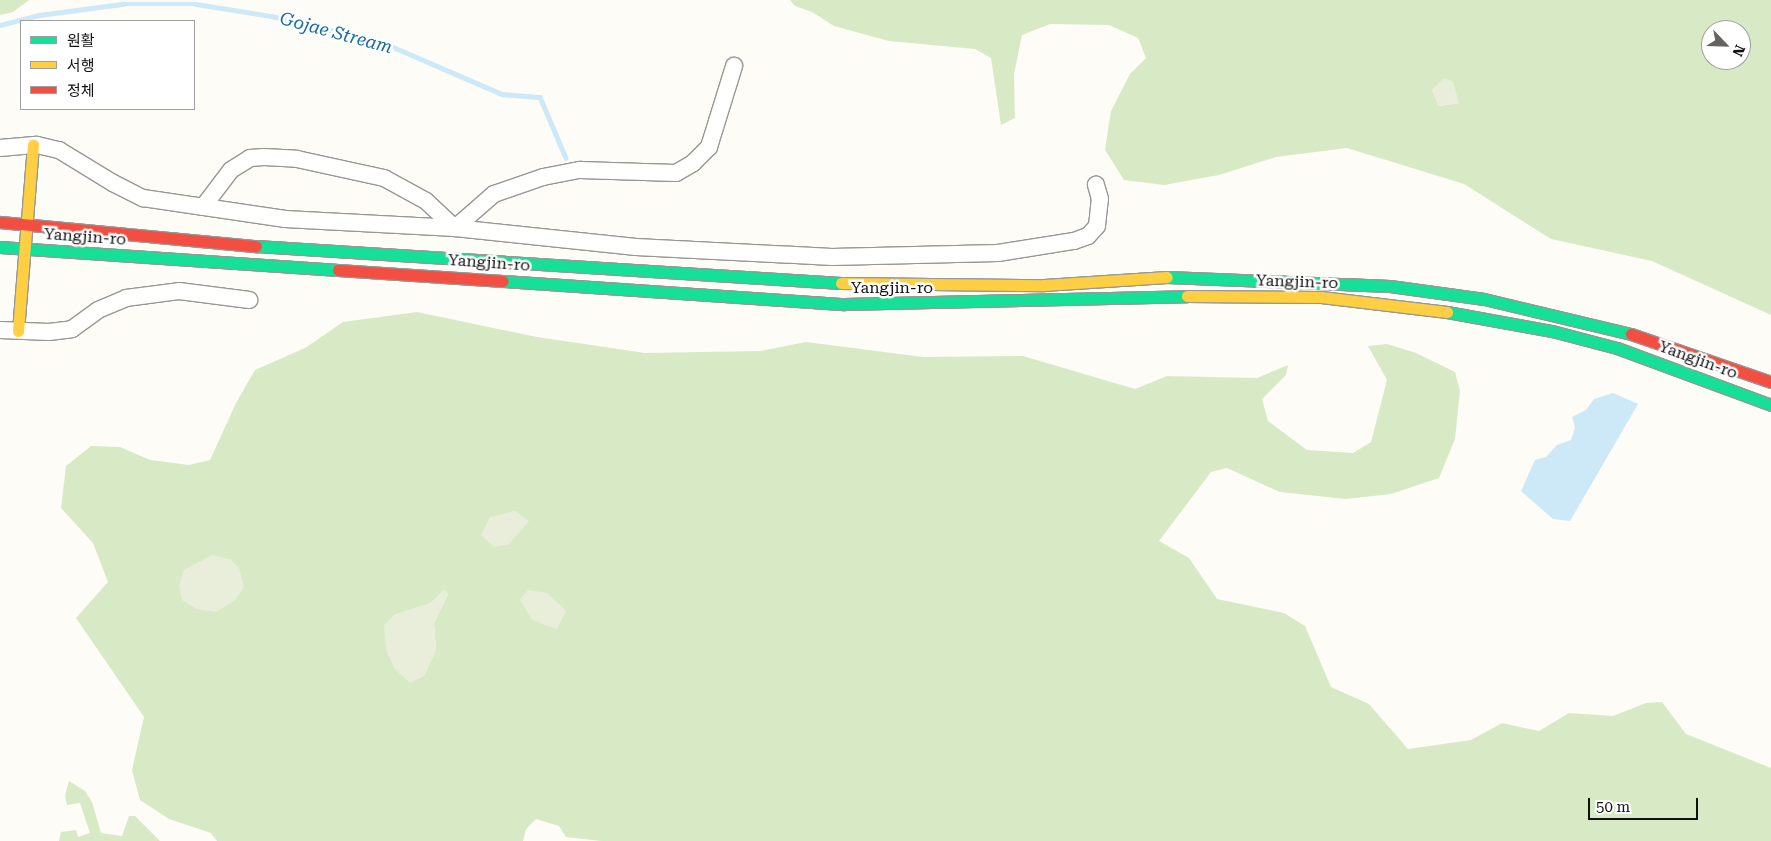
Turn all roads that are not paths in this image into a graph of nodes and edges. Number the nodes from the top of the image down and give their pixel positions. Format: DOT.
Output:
graph roads {
  1 [pos="734,66"];
  2 [pos="33,145"];
  3 [pos="0,148"];
  4 [pos="1096,185"];
  5 [pos="203,207"];
  6 [pos="0,222"];
  7 [pos="26,223"];
  8 [pos="455,228"];
  9 [pos="0,247"];
  10 [pos="26,249"];
  11 [pos="249,300"];
  12 [pos="0,330"];
  13 [pos="18,331"];
  14 [pos="1771,382"];
  15 [pos="1771,405"];
  1 -- 8 [label="street"];
  2 -- 3 [label="street"];
  2 -- 5 [label="street"];
  2 -- 7 [label="main road"];
  4 -- 8 [label="street"];
  5 -- 8 [label="street"];
  5 -- 8 [label="street"];
  6 -- 7 [label="main road, Yangjin-ro"];
  7 -- 10 [label="main road"];
  7 -- 14 [label="main road, Yangjin-ro"];
  9 -- 10 [label="main road, Yangjin-ro"];
  10 -- 13 [label="main road"];
  10 -- 15 [label="main road, Yangjin-ro"];
  11 -- 13 [label="street"];
  12 -- 13 [label="street"];
}
